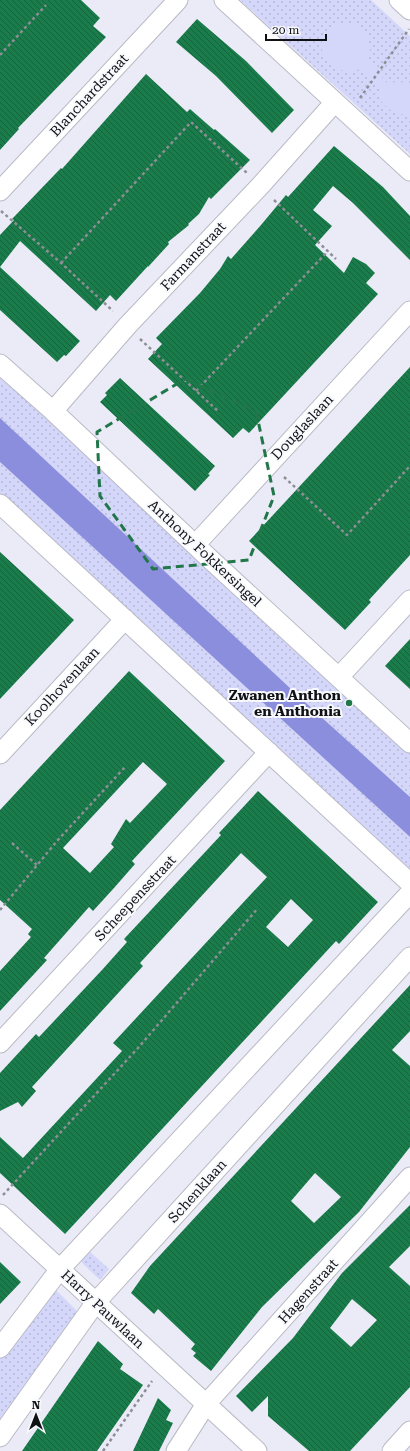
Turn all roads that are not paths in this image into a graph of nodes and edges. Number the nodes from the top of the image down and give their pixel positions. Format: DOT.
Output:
graph roads {
  1 [pos="178,0"];
  2 [pos="224,0"];
  3 [pos="399,0"];
  4 [pos="410,10"];
  5 [pos="342,109"];
  6 [pos="410,171"];
  7 [pos="0,191"];
  8 [pos="410,311"];
  9 [pos="0,364"];
  10 [pos="53,411"];
  11 [pos="0,504"];
  12 [pos="195,545"];
  13 [pos="410,600"];
  14 [pos="125,619"];
  15 [pos="339,677"];
  16 [pos="410,743"];
  17 [pos="269,752"];
  18 [pos="0,754"];
  19 [pos="410,883"];
  20 [pos="410,893"];
  21 [pos="410,958"];
  22 [pos="0,1043"];
  23 [pos="410,1177"];
  24 [pos="0,1214"];
  25 [pos="60,1269"];
  26 [pos="96,1302"];
  27 [pos="0,1348"];
  28 [pos="206,1404"];
  29 [pos="410,1432"];
  30 [pos="0,1436"];
  31 [pos="176,1451"];
  32 [pos="257,1451"];
  33 [pos="392,1451"];
  1 -- 7 [label="street, Blanchardstraat"];
  2 -- 5 [label="street"];
  3 -- 4 [label="street"];
  5 -- 6 [label="street"];
  5 -- 10 [label="street, Farmanstraat"];
  8 -- 12 [label="street, Douglaslaan"];
  9 -- 10 [label="street, Anthony Fokkersingel"];
  10 -- 12 [label="street, Anthony Fokkersingel"];
  11 -- 14 [label="street"];
  12 -- 15 [label="street, Anthony Fokkersingel"];
  13 -- 15 [label="street"];
  14 -- 17 [label="street"];
  14 -- 18 [label="street, Koolhovenlaan"];
  15 -- 16 [label="street, Anthony Fokkersingel"];
  17 -- 19 [label="street"];
  17 -- 22 [label="street, Scheepensstraat"];
  20 -- 25 [label="street"];
  21 -- 26 [label="street, Schenklaan"];
  23 -- 28 [label="street, Hagenstraat"];
  24 -- 25 [label="street, Harry Pauwlaan"];
  25 -- 26 [label="street, Harry Pauwlaan"];
  25 -- 27 [label="street"];
  26 -- 28 [label="street, Harry Pauwlaan"];
  26 -- 30 [label="street, Schenklaan"];
  28 -- 31 [label="street"];
  28 -- 32 [label="street, Harry Pauwlaan"];
  29 -- 33 [label="street"];
}
